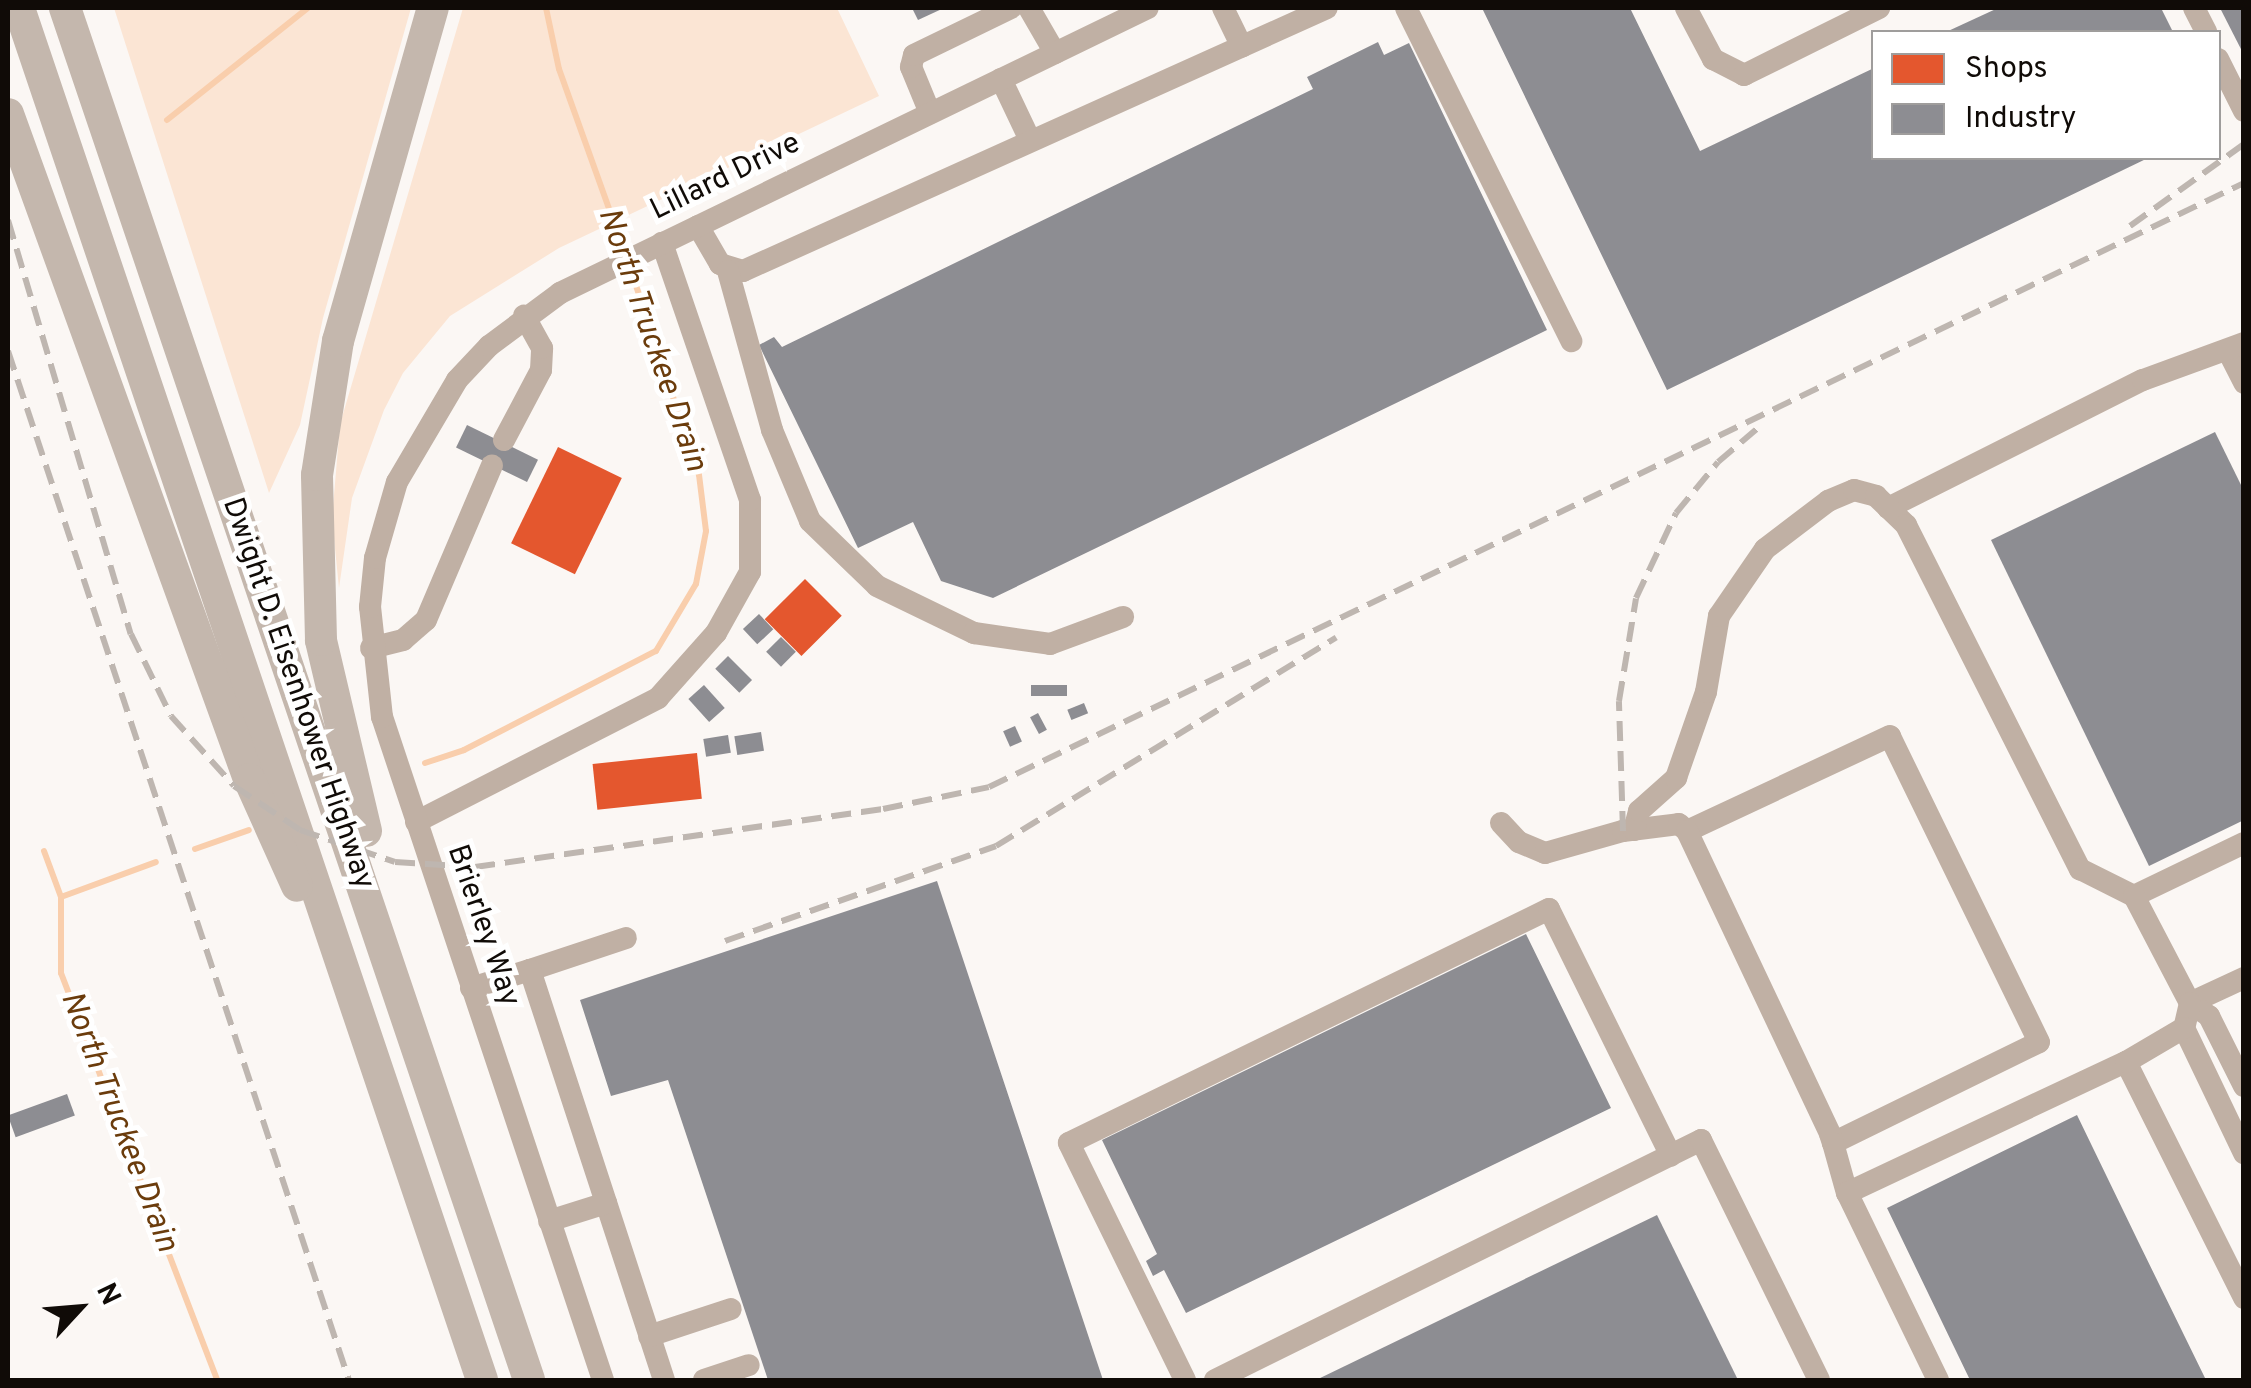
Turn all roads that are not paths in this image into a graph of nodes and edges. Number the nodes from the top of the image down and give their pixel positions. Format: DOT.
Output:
graph roads {
  1 [pos="19,8"];
  2 [pos="64,8"];
  3 [pos="434,8"];
  4 [pos="1011,8"];
  5 [pos="1029,8"];
  6 [pos="1148,8"];
  7 [pos="1223,8"];
  8 [pos="1327,8"];
  9 [pos="1406,8"];
  10 [pos="1686,8"];
  11 [pos="1879,8"];
  12 [pos="1242,47"];
  13 [pos="1055,53"];
  14 [pos="2221,65"];
  15 [pos="1001,79"];
  16 [pos="2244,111"];
  17 [pos="930,113"];
  18 [pos="8,114"];
  19 [pos="1030,140"];
  20 [pos="698,226"];
  21 [pos="654,247"];
  22 [pos="728,271"];
  23 [pos="524,316"];
  24 [pos="1571,341"];
  25 [pos="2236,347"];
  26 [pos="2244,383"];
  27 [pos="504,440"];
  28 [pos="492,465"];
  29 [pos="396,482"];
  30 [pos="1888,508"];
  31 [pos="1123,618"];
  32 [pos="370,648"];
  33 [pos="416,822"];
  34 [pos="1501,823"];
  35 [pos="1634,830"];
  36 [pos="1687,831"];
  37 [pos="2244,843"];
  38 [pos="2134,896"];
  39 [pos="626,938"];
  40 [pos="335,952"];
  41 [pos="530,970"];
  42 [pos="2242,981"];
  43 [pos="471,988"];
  44 [pos="2190,1002"];
  45 [pos="2184,1028"];
  46 [pos="2126,1062"];
  47 [pos="2244,1086"];
  48 [pos="1833,1143"];
  49 [pos="2244,1153"];
  50 [pos="1671,1156"];
  51 [pos="1846,1193"];
  52 [pos="606,1203"];
  53 [pos="469,1206"];
  54 [pos="549,1221"];
  55 [pos="2244,1298"];
  56 [pos="731,1309"];
  57 [pos="649,1336"];
  58 [pos="748,1365"];
  59 [pos="482,1380"];
  60 [pos="528,1380"];
  61 [pos="602,1380"];
  62 [pos="664,1380"];
  63 [pos="704,1380"];
  64 [pos="1185,1380"];
  65 [pos="1215,1380"];
  66 [pos="1818,1380"];
  67 [pos="1938,1380"];
  1 -- 40 [label="highway, Dwight D. Eisenhower Highway"];
  2 -- 53 [label="highway, Dwight D. Eisenhower Highway"];
  3 -- 53 [label="highway"];
  4 -- 17 [label="street"];
  5 -- 13 [label="street"];
  6 -- 13 [label="street, Lillard Drive"];
  7 -- 12 [label="street"];
  8 -- 12 [label="street"];
  9 -- 24 [label="street"];
  10 -- 11 [label="street"];
  12 -- 19 [label="street"];
  13 -- 15 [label="street, Lillard Drive"];
  14 -- 16 [label="street"];
  15 -- 17 [label="street, Lillard Drive"];
  15 -- 19 [label="street"];
  17 -- 20 [label="street, Lillard Drive"];
  18 -- 40 [label="highway"];
  19 -- 22 [label="street"];
  20 -- 21 [label="street, Lillard Drive"];
  20 -- 22 [label="street"];
  21 -- 23 [label="street, Lillard Drive"];
  21 -- 33 [label="street"];
  22 -- 31 [label="street"];
  23 -- 27 [label="street"];
  23 -- 29 [label="street, Lillard Drive"];
  25 -- 26 [label="street"];
  25 -- 30 [label="street"];
  28 -- 32 [label="street"];
  29 -- 32 [label="street, Brierley Way"];
  30 -- 35 [label="street"];
  30 -- 38 [label="street"];
  32 -- 33 [label="street, Brierley Way"];
  33 -- 43 [label="street, Brierley Way"];
  34 -- 35 [label="street"];
  35 -- 36 [label="street"];
  36 -- 48 [label="street"];
  36 -- 48 [label="street"];
  37 -- 38 [label="street"];
  38 -- 44 [label="street"];
  39 -- 41 [label="street"];
  40 -- 59 [label="highway, Dwight D. Eisenhower Highway"];
  41 -- 43 [label="street"];
  41 -- 52 [label="street"];
  42 -- 44 [label="street"];
  43 -- 54 [label="street, Brierley Way"];
  44 -- 45 [label="street"];
  44 -- 47 [label="street"];
  45 -- 46 [label="street"];
  45 -- 49 [label="street"];
  46 -- 51 [label="street"];
  46 -- 55 [label="street"];
  48 -- 51 [label="street"];
  50 -- 64 [label="street"];
  50 -- 65 [label="street"];
  50 -- 66 [label="street"];
  51 -- 67 [label="street"];
  52 -- 54 [label="street"];
  52 -- 57 [label="street"];
  53 -- 60 [label="highway, Dwight D. Eisenhower Highway"];
  54 -- 61 [label="street, Brierley Way"];
  56 -- 57 [label="street"];
  57 -- 62 [label="street"];
  58 -- 63 [label="street"];
}
